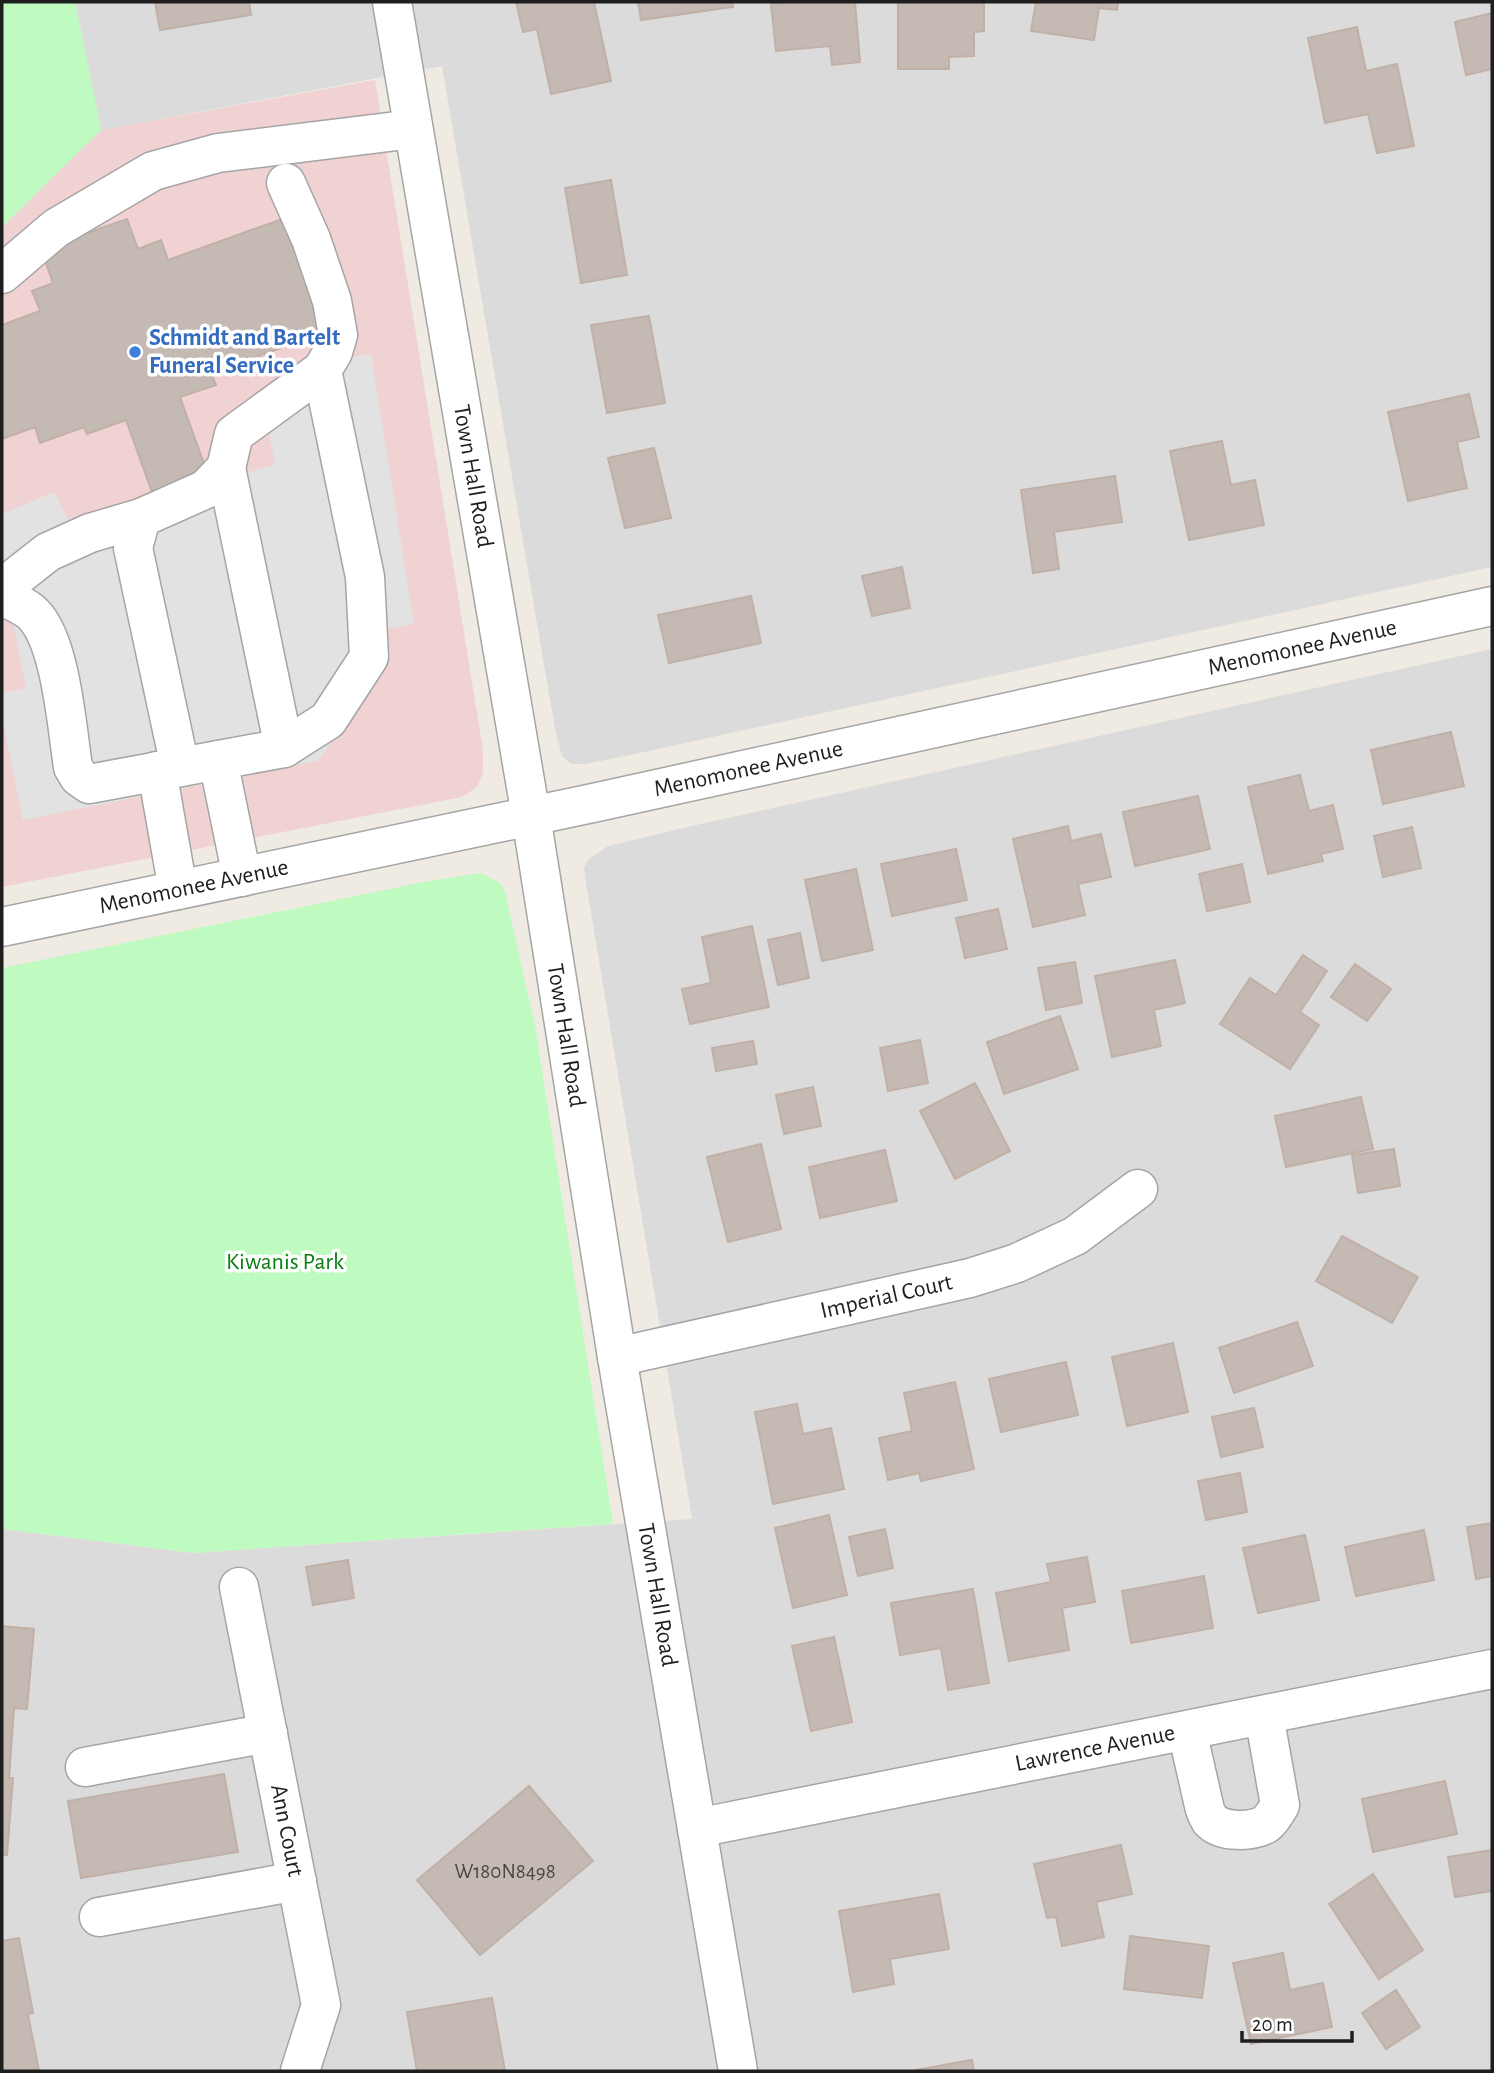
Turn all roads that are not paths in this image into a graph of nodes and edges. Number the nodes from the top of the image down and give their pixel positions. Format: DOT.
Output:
graph roads {
  1 [pos="392,2"];
  2 [pos="413,129"];
  3 [pos="286,183"];
  4 [pos="2,274"];
  5 [pos="322,370"];
  6 [pos="226,468"];
  7 [pos="141,518"];
  8 [pos="2,588"];
  9 [pos="2,596"];
  10 [pos="1492,606"];
  11 [pos="284,748"];
  12 [pos="218,760"];
  13 [pos="168,769"];
  14 [pos="531,816"];
  15 [pos="242,877"];
  16 [pos="178,890"];
  17 [pos="2,927"];
  18 [pos="1138,1189"];
  19 [pos="617,1357"];
  20 [pos="239,1587"];
  21 [pos="1492,1669"];
  22 [pos="1264,1715"];
  23 [pos="1187,1731"];
  24 [pos="268,1733"];
  25 [pos="85,1767"];
  26 [pos="697,1828"];
  27 [pos="297,1881"];
  28 [pos="99,1917"];
  29 [pos="300,2071"];
  30 [pos="738,2071"];
  1 -- 2 [label="street, Town Hall Road"];
  2 -- 4 [label="street"];
  2 -- 14 [label="street, Town Hall Road"];
  3 -- 5 [label="street"];
  5 -- 6 [label="street"];
  5 -- 11 [label="street"];
  6 -- 7 [label="street"];
  6 -- 11 [label="street"];
  7 -- 8 [label="street"];
  7 -- 13 [label="street"];
  9 -- 13 [label="street"];
  10 -- 14 [label="street, Menomonee Avenue"];
  11 -- 12 [label="street"];
  12 -- 13 [label="street"];
  12 -- 15 [label="street"];
  13 -- 16 [label="street"];
  14 -- 15 [label="street, Menomonee Avenue"];
  14 -- 19 [label="street, Town Hall Road"];
  15 -- 16 [label="street, Menomonee Avenue"];
  16 -- 17 [label="street, Menomonee Avenue"];
  18 -- 19 [label="street, Imperial Court"];
  19 -- 26 [label="street, Town Hall Road"];
  20 -- 24 [label="street, Ann Court"];
  21 -- 22 [label="street, Lawrence Avenue"];
  22 -- 23 [label="street, Lawrence Avenue"];
  22 -- 23 [label="street"];
  23 -- 26 [label="street, Lawrence Avenue"];
  24 -- 25 [label="street"];
  24 -- 27 [label="street, Ann Court"];
  26 -- 30 [label="street, Town Hall Road"];
  27 -- 28 [label="street"];
  27 -- 29 [label="street, Ann Court"];
}
